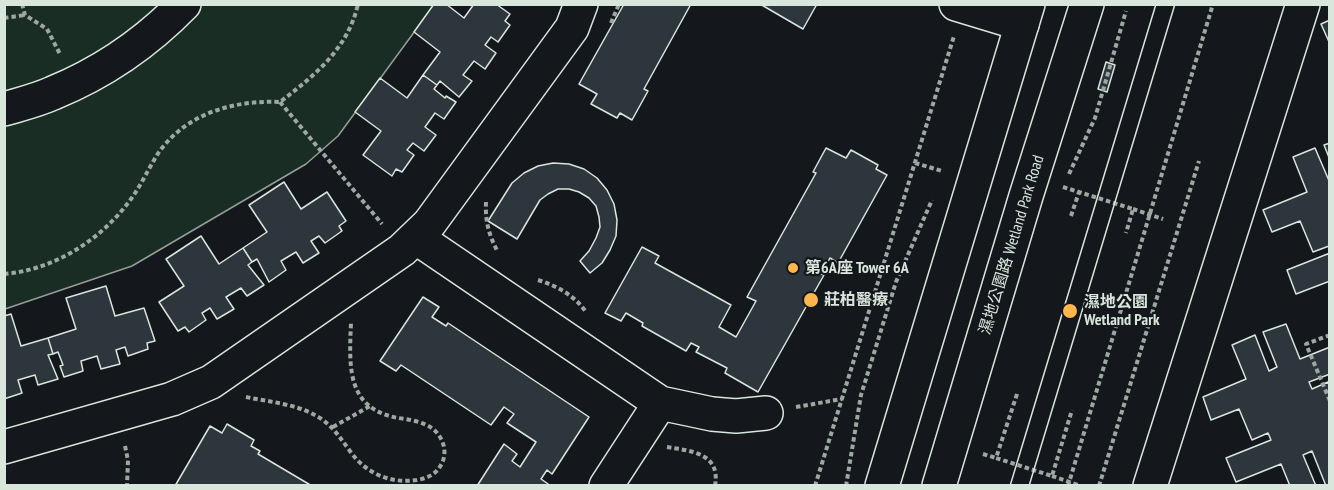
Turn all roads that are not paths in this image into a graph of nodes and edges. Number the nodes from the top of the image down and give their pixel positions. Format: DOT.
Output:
graph roads {
  1 [pos="184,4"];
  2 [pos="581,4"];
  3 [pos="1087,4"];
  4 [pos="1303,4"];
  5 [pos="960,6"];
  6 [pos="1025,14"];
  7 [pos="4,109"];
  8 [pos="402,235"];
  9 [pos="660,403"];
  10 [pos="766,413"];
  11 [pos="4,447"];
  12 [pos="606,486"];
  13 [pos="882,486"];
  14 [pos="939,486"];
  15 [pos="1150,486"];
  1 -- 7 [label="main road"];
  2 -- 8 [label="main road"];
  3 -- 14 [label="main road, 濕地公園路 Wetland Park Road"];
  4 -- 15 [label="main road"];
  5 -- 6 [label="main road"];
  6 -- 13 [label="main road"];
  8 -- 9 [label="main road"];
  8 -- 11 [label="main road"];
  9 -- 10 [label="main road"];
  9 -- 12 [label="main road"];
}
